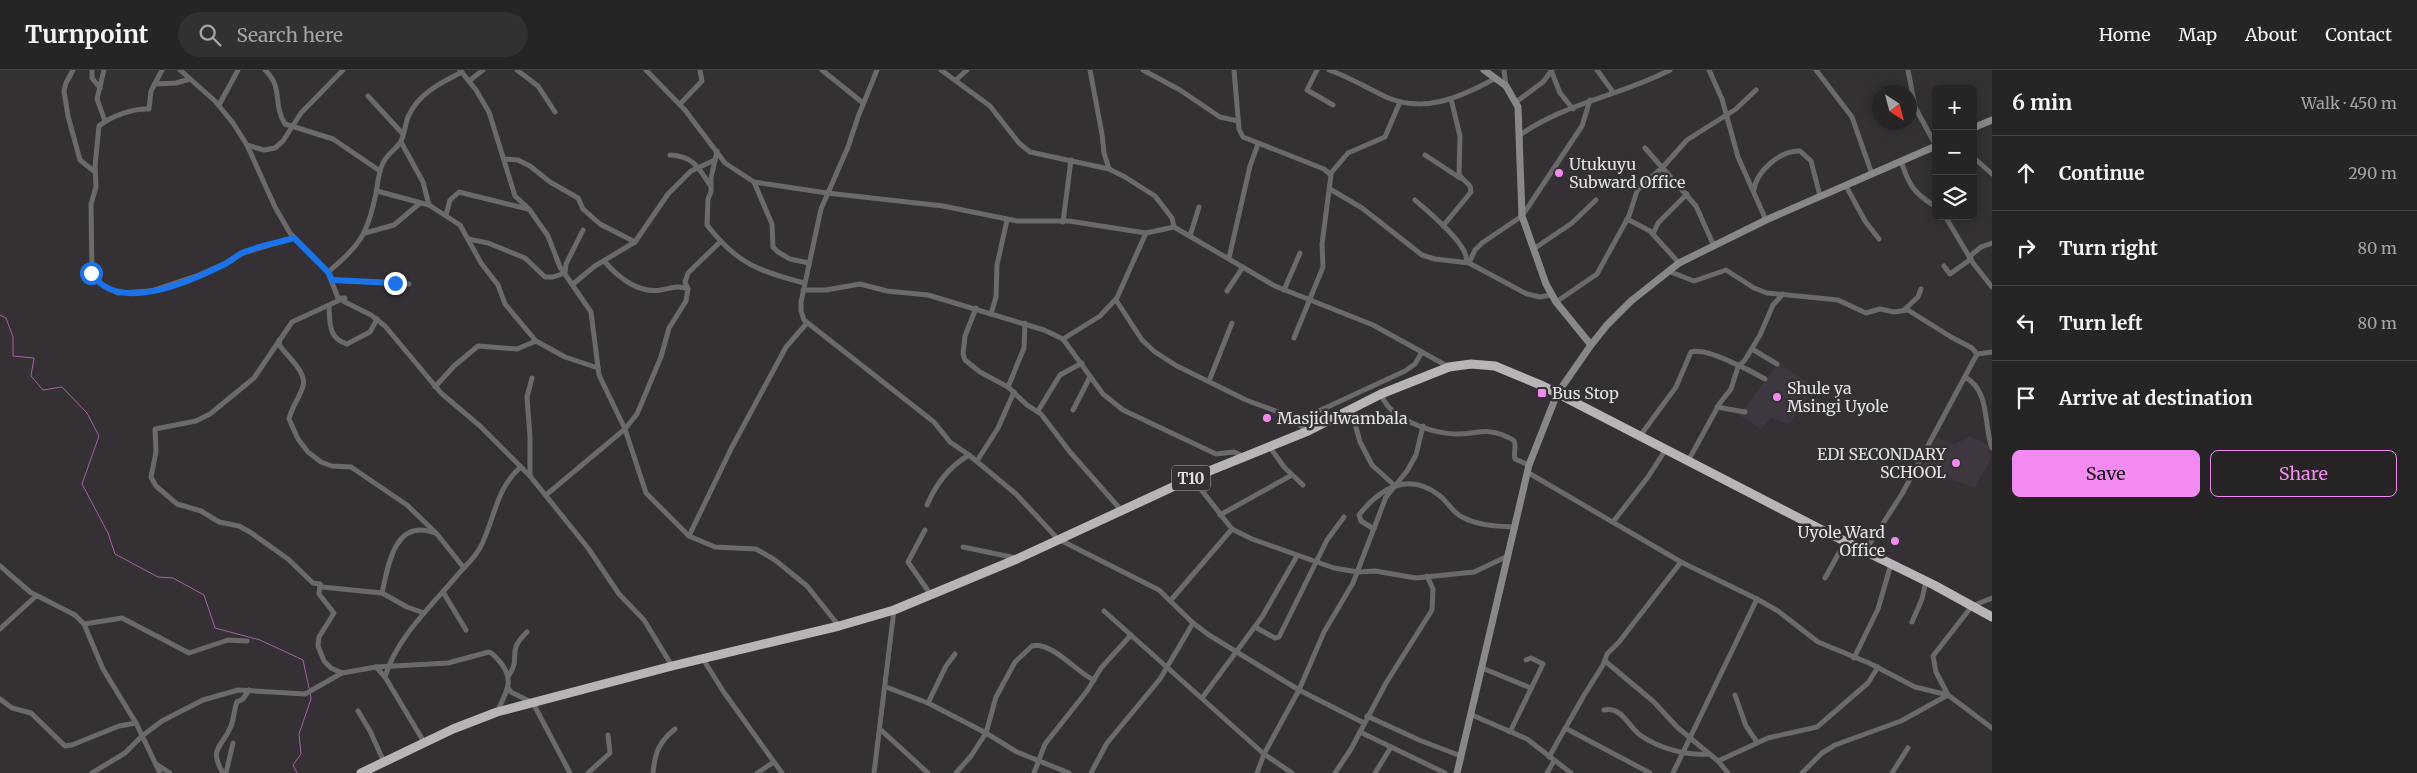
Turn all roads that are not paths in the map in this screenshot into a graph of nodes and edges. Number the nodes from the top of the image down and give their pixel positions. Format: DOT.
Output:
graph roads {
  1 [pos="73,70"];
  2 [pos="92,70"];
  3 [pos="104,70"];
  4 [pos="162,70"];
  5 [pos="180,70"];
  6 [pos="238,70"];
  7 [pos="264,70"];
  8 [pos="343,70"];
  9 [pos="483,70"];
  10 [pos="518,70"];
  11 [pos="646,70"];
  12 [pos="700,70"];
  13 [pos="822,70"];
  14 [pos="877,70"];
  15 [pos="941,70"];
  16 [pos="967,70"];
  17 [pos="1090,70"];
  18 [pos="1143,70"];
  19 [pos="1234,70"];
  20 [pos="1317,70"];
  21 [pos="1329,70"];
  22 [pos="1484,70"];
  23 [pos="1504,70"];
  24 [pos="1597,70"];
  25 [pos="1670,70"];
  26 [pos="1709,70"];
  27 [pos="1816,70"];
  28 [pos="1908,70"];
  29 [pos="461,71"];
  30 [pos="1551,71"];
  31 [pos="1497,77"];
  32 [pos="190,79"];
  33 [pos="956,80"];
  34 [pos="469,81"];
  35 [pos="154,84"];
  36 [pos="1506,86"];
  37 [pos="100,88"];
  38 [pos="1756,90"];
  39 [pos="1612,92"];
  40 [pos="368,96"];
  41 [pos="1452,99"];
  42 [pos="1590,100"];
  43 [pos="1400,102"];
  44 [pos="1516,102"];
  45 [pos="863,103"];
  46 [pos="680,104"];
  47 [pos="219,105"];
  48 [pos="1333,105"];
  49 [pos="1573,108"];
  50 [pos="555,112"];
  51 [pos="1726,115"];
  52 [pos="1992,120"];
  53 [pos="105,121"];
  54 [pos="1238,121"];
  55 [pos="1977,126"];
  56 [pos="291,127"];
  57 [pos="402,134"];
  58 [pos="1520,135"];
  59 [pos="1932,139"];
  60 [pos="401,142"];
  61 [pos="1258,144"];
  62 [pos="247,145"];
  63 [pos="1645,148"];
  64 [pos="1932,148"];
  65 [pos="717,151"];
  66 [pos="670,155"];
  67 [pos="1425,155"];
  68 [pos="504,159"];
  69 [pos="715,160"];
  70 [pos="1071,160"];
  71 [pos="1901,161"];
  72 [pos="1977,161"];
  73 [pos="697,167"];
  74 [pos="1109,168"];
  75 [pos="1662,168"];
  76 [pos="380,171"];
  77 [pos="95,172"];
  78 [pos="1331,173"];
  79 [pos="1872,174"];
  80 [pos="1992,174"];
  81 [pos="1460,178"];
  82 [pos="754,182"];
  83 [pos="710,186"];
  84 [pos="1846,186"];
  85 [pos="1330,189"];
  86 [pos="377,191"];
  87 [pos="1753,192"];
  88 [pos="827,193"];
  89 [pos="1686,194"];
  90 [pos="1820,196"];
  91 [pos="1415,200"];
  92 [pos="1596,200"];
  93 [pos="419,204"];
  94 [pos="1932,204"];
  95 [pos="429,206"];
  96 [pos="1199,207"];
  97 [pos="529,209"];
  98 [pos="446,215"];
  99 [pos="1522,216"];
  100 [pos="1627,219"];
  101 [pos="1007,220"];
  102 [pos="1766,220"];
  103 [pos="1947,220"];
  104 [pos="1063,222"];
  105 [pos="1443,226"];
  106 [pos="1174,227"];
  107 [pos="583,230"];
  108 [pos="365,233"];
  109 [pos="1146,233"];
  110 [pos="1654,234"];
  111 [pos="1190,236"];
  112 [pos="294,238"];
  113 [pos="468,239"];
  114 [pos="1879,239"];
  115 [pos="721,241"];
  116 [pos="635,242"];
  117 [pos="1992,244"];
  118 [pos="1714,246"];
  119 [pos="1535,248"];
  120 [pos="1300,253"];
  121 [pos="1229,258"];
  122 [pos="1970,258"];
  123 [pos="604,261"];
  124 [pos="1468,262"];
  125 [pos="809,263"];
  126 [pos="1679,263"];
  127 [pos="1944,266"];
  128 [pos="1243,267"];
  129 [pos="1668,271"];
  130 [pos="328,272"];
  131 [pos="565,274"];
  132 [pos="332,280"];
  133 [pos="804,283"];
  134 [pos="409,284"];
  135 [pos="574,286"];
  136 [pos="1992,287"];
  137 [pos="688,289"];
  138 [pos="1921,289"];
  139 [pos="803,290"];
  140 [pos="1284,290"];
  141 [pos="1227,291"];
  142 [pos="1784,294"];
  143 [pos="1551,295"];
  144 [pos="345,298"];
  145 [pos="1117,298"];
  146 [pos="1309,301"];
  147 [pos="1556,302"];
  148 [pos="329,306"];
  149 [pos="976,308"];
  150 [pos="1905,309"];
  151 [pos="991,314"];
  152 [pos="377,319"];
  153 [pos="807,323"];
  154 [pos="1025,323"];
  155 [pos="1232,323"];
  156 [pos="281,336"];
  157 [pos="1294,338"];
  158 [pos="1063,339"];
  159 [pos="536,342"];
  160 [pos="1590,345"];
  161 [pos="1752,349"];
  162 [pos="1422,352"];
  163 [pos="1992,352"];
  164 [pos="1977,354"];
  165 [pos="1082,363"];
  166 [pos="1777,364"];
  167 [pos="1740,365"];
  168 [pos="1449,367"];
  169 [pos="598,368"];
  170 [pos="1090,376"];
  171 [pos="1965,377"];
  172 [pos="532,378"];
  173 [pos="1765,379"];
  174 [pos="1209,381"];
  175 [pos="435,387"];
  176 [pos="1008,387"];
  177 [pos="1014,392"];
  178 [pos="1381,394"];
  179 [pos="1557,394"];
  180 [pos="1718,407"];
  181 [pos="1351,409"];
  182 [pos="1073,410"];
  183 [pos="1038,411"];
  184 [pos="1745,412"];
  185 [pos="1298,423"];
  186 [pos="1422,426"];
  187 [pos="625,429"];
  188 [pos="1308,431"];
  189 [pos="1639,436"];
  190 [pos="1269,446"];
  191 [pos="1992,448"];
  192 [pos="1666,449"];
  193 [pos="969,455"];
  194 [pos="1243,456"];
  195 [pos="1688,460"];
  196 [pos="977,461"];
  197 [pos="521,467"];
  198 [pos="1528,469"];
  199 [pos="1292,475"];
  200 [pos="530,476"];
  201 [pos="1192,478"];
  202 [pos="1303,485"];
  203 [pos="1394,485"];
  204 [pos="546,495"];
  205 [pos="927,505"];
  206 [pos="1121,510"];
  207 [pos="1220,515"];
  208 [pos="1344,517"];
  209 [pos="1613,522"];
  210 [pos="1515,527"];
  211 [pos="1232,529"];
  212 [pos="1374,529"];
  213 [pos="925,530"];
  214 [pos="437,534"];
  215 [pos="689,536"];
  216 [pos="1058,538"];
  217 [pos="1845,542"];
  218 [pos="963,547"];
  219 [pos="1865,552"];
  220 [pos="1297,556"];
  221 [pos="1508,556"];
  222 [pos="1017,559"];
  223 [pos="1316,561"];
  224 [pos="1681,562"];
  225 [pos="1891,564"];
  226 [pos="0,566"];
  227 [pos="464,568"];
  228 [pos="1358,572"];
  229 [pos="1427,576"];
  230 [pos="1825,578"];
  231 [pos="1926,581"];
  232 [pos="320,584"];
  233 [pos="443,592"];
  234 [pos="382,594"];
  235 [pos="931,595"];
  236 [pos="36,596"];
  237 [pos="1992,598"];
  238 [pos="1757,599"];
  239 [pos="1171,600"];
  240 [pos="1972,606"];
  241 [pos="894,610"];
  242 [pos="1104,611"];
  243 [pos="424,613"];
  244 [pos="1992,617"];
  245 [pos="1912,622"];
  246 [pos="1193,623"];
  247 [pos="84,624"];
  248 [pos="839,626"];
  249 [pos="1255,627"];
  250 [pos="0,629"];
  251 [pos="466,630"];
  252 [pos="527,632"];
  253 [pos="1131,635"];
  254 [pos="247,641"];
  255 [pos="1236,651"];
  256 [pos="955,654"];
  257 [pos="1854,658"];
  258 [pos="703,659"];
  259 [pos="1526,660"];
  260 [pos="1605,661"];
  261 [pos="390,665"];
  262 [pos="672,666"];
  263 [pos="1167,666"];
  264 [pos="376,667"];
  265 [pos="1878,667"];
  266 [pos="1482,668"];
  267 [pos="342,673"];
  268 [pos="509,675"];
  269 [pos="385,677"];
  270 [pos="1094,680"];
  271 [pos="886,687"];
  272 [pos="508,688"];
  273 [pos="1531,688"];
  274 [pos="248,690"];
  275 [pos="1299,690"];
  276 [pos="1735,695"];
  277 [pos="1948,695"];
  278 [pos="1202,698"];
  279 [pos="0,700"];
  280 [pos="533,703"];
  281 [pos="928,703"];
  282 [pos="1604,710"];
  283 [pos="358,711"];
  284 [pos="497,712"];
  285 [pos="1472,715"];
  286 [pos="1367,716"];
  287 [pos="136,723"];
  288 [pos="1364,723"];
  289 [pos="1565,728"];
  290 [pos="1992,728"];
  291 [pos="675,729"];
  292 [pos="880,730"];
  293 [pos="1360,732"];
  294 [pos="1510,732"];
  295 [pos="986,733"];
  296 [pos="142,736"];
  297 [pos="608,736"];
  298 [pos="1690,737"];
  299 [pos="424,742"];
  300 [pos="1757,742"];
  301 [pos="233,743"];
  302 [pos="1391,747"];
  303 [pos="1908,748"];
  304 [pos="1684,753"];
  305 [pos="1264,754"];
  306 [pos="1709,754"];
  307 [pos="1462,756"];
  308 [pos="1552,759"];
  309 [pos="1038,761"];
  310 [pos="1718,761"];
  311 [pos="384,762"];
  312 [pos="774,762"];
  313 [pos="155,764"];
  314 [pos="92,773"];
  315 [pos="160,773"];
  316 [pos="170,773"];
  317 [pos="225,773"];
  318 [pos="361,773"];
  319 [pos="570,773"];
  320 [pos="588,773"];
  321 [pos="653,773"];
  322 [pos="757,773"];
  323 [pos="782,773"];
  324 [pos="874,773"];
  325 [pos="928,773"];
  326 [pos="956,773"];
  327 [pos="1034,773"];
  328 [pos="1069,773"];
  329 [pos="1091,773"];
  330 [pos="1257,773"];
  331 [pos="1292,773"];
  332 [pos="1335,773"];
  333 [pos="1375,773"];
  334 [pos="1445,773"];
  335 [pos="1457,773"];
  336 [pos="1547,773"];
  337 [pos="1571,773"];
  338 [pos="1650,773"];
  339 [pos="1673,773"];
  340 [pos="1728,773"];
  341 [pos="1802,773"];
  342 [pos="1892,773"];
  1 -- 77 [label="street"];
  2 -- 37 [label="street"];
  3 -- 37 [label="street"];
  4 -- 35 [label="street"];
  5 -- 32 [label="street"];
  6 -- 47 [label="street"];
  7 -- 56 [label="street"];
  8 -- 56 [label="street"];
  9 -- 34 [label="street"];
  10 -- 50 [label="street"];
  11 -- 46 [label="street"];
  12 -- 46 [label="street"];
  13 -- 45 [label="street"];
  14 -- 45 [label="street"];
  15 -- 33 [label="street"];
  16 -- 33 [label="street"];
  17 -- 74 [label="street"];
  18 -- 54 [label="street"];
  19 -- 54 [label="street"];
  20 -- 48 [label="street"];
  21 -- 43 [label="street"];
  22 -- 31 [label="street"];
  23 -- 36 [label="street"];
  24 -- 39 [label="street"];
  25 -- 39 [label="street"];
  26 -- 51 [label="street"];
  27 -- 79 [label="street"];
  28 -- 59 [label="street"];
  29 -- 34 [label="street"];
  29 -- 57 [label="street"];
  30 -- 44 [label="street"];
  30 -- 49 [label="street"];
  31 -- 36 [label="street"];
  31 -- 41 [label="street"];
  32 -- 35 [label="street"];
  32 -- 47 [label="street"];
  33 -- 70 [label="street"];
  34 -- 68 [label="street"];
  35 -- 53 [label="street"];
  36 -- 44 [label="street"];
  37 -- 53 [label="street"];
  38 -- 51 [label="street"];
  39 -- 42 [label="street"];
  40 -- 57 [label="street"];
  41 -- 43 [label="street"];
  41 -- 81 [label="street"];
  42 -- 49 [label="street"];
  42 -- 99 [label="street"];
  43 -- 78 [label="street"];
  44 -- 58 [label="street"];
  45 -- 88 [label="street"];
  46 -- 65 [label="street"];
  47 -- 62 [label="street"];
  49 -- 58 [label="street"];
  51 -- 75 [label="street"];
  51 -- 87 [label="street"];
  52 -- 55 [label="street"];
  53 -- 77 [label="street"];
  54 -- 61 [label="street"];
  56 -- 62 [label="street"];
  56 -- 76 [label="street"];
  57 -- 60 [label="street"];
  58 -- 99 [label="street"];
  60 -- 76 [label="street"];
  60 -- 95 [label="street"];
  61 -- 78 [label="street"];
  61 -- 121 [label="street"];
  62 -- 112 [label="street"];
  63 -- 75 [label="street"];
  64 -- 71 [label="street"];
  65 -- 69 [label="street"];
  65 -- 82 [label="street"];
  66 -- 73 [label="street"];
  67 -- 81 [label="street"];
  68 -- 97 [label="street"];
  68 -- 116 [label="street"];
  69 -- 73 [label="street"];
  69 -- 83 [label="street"];
  70 -- 74 [label="street"];
  70 -- 104 [label="street"];
  71 -- 79 [label="street"];
  71 -- 94 [label="street"];
  72 -- 80 [label="street"];
  73 -- 83 [label="street"];
  73 -- 116 [label="street"];
  74 -- 106 [label="street"];
  75 -- 89 [label="street"];
  75 -- 100 [label="street"];
  76 -- 86 [label="street"];
  77 -- 112 [label="street"];
  78 -- 85 [label="street"];
  79 -- 84 [label="street"];
  81 -- 105 [label="street"];
  82 -- 88 [label="street"];
  82 -- 125 [label="street"];
  83 -- 115 [label="street"];
  84 -- 90 [label="street"];
  84 -- 114 [label="street"];
  85 -- 124 [label="street"];
  85 -- 146 [label="street"];
  86 -- 93 [label="street"];
  86 -- 108 [label="street"];
  87 -- 90 [label="street"];
  87 -- 102 [label="street"];
  88 -- 101 [label="street"];
  88 -- 125 [label="street"];
  89 -- 110 [label="street"];
  89 -- 118 [label="street"];
  90 -- 102 [label="street"];
  91 -- 105 [label="street"];
  92 -- 119 [label="street"];
  93 -- 95 [label="street"];
  93 -- 108 [label="street"];
  95 -- 98 [label="street"];
  96 -- 111 [label="street"];
  97 -- 98 [label="street"];
  97 -- 131 [label="street"];
  98 -- 113 [label="street"];
  99 -- 119 [label="street"];
  99 -- 124 [label="street"];
  100 -- 110 [label="street"];
  100 -- 147 [label="street"];
  101 -- 104 [label="street"];
  101 -- 151 [label="street"];
  102 -- 118 [label="street"];
  103 -- 122 [label="street"];
  104 -- 109 [label="street"];
  105 -- 124 [label="street"];
  106 -- 109 [label="street"];
  106 -- 111 [label="street"];
  107 -- 131 [label="street"];
  108 -- 130 [label="street"];
  109 -- 145 [label="street"];
  110 -- 126 [label="street"];
  111 -- 121 [label="street"];
  112 -- 130 [label="street"];
  113 -- 131 [label="street"];
  113 -- 159 [label="street"];
  115 -- 133 [label="street"];
  115 -- 137 [label="street"];
  116 -- 123 [label="street"];
  117 -- 122 [label="street"];
  118 -- 126 [label="street"];
  119 -- 143 [label="street"];
  120 -- 140 [label="street"];
  121 -- 128 [label="street"];
  122 -- 127 [label="street"];
  122 -- 136 [label="street"];
  123 -- 135 [label="street"];
  123 -- 137 [label="street"];
  124 -- 143 [label="street"];
  125 -- 133 [label="street"];
  126 -- 129 [label="street"];
  128 -- 140 [label="street"];
  128 -- 141 [label="street"];
  129 -- 142 [label="street"];
  129 -- 160 [label="street"];
  130 -- 132 [label="street"];
  131 -- 135 [label="street"];
  132 -- 134 [label="street"];
  132 -- 144 [label="street"];
  133 -- 139 [label="street"];
  135 -- 169 [label="street"];
  137 -- 187 [label="street"];
  138 -- 150 [label="street"];
  139 -- 149 [label="street"];
  139 -- 153 [label="street"];
  140 -- 146 [label="street"];
  142 -- 150 [label="street"];
  142 -- 161 [label="street"];
  143 -- 147 [label="street"];
  144 -- 148 [label="street"];
  144 -- 152 [label="street"];
  145 -- 158 [label="street"];
  145 -- 174 [label="street"];
  146 -- 157 [label="street"];
  146 -- 162 [label="street"];
  147 -- 160 [label="street"];
  148 -- 152 [label="street"];
  148 -- 156 [label="street"];
  149 -- 151 [label="street"];
  149 -- 176 [label="street"];
  150 -- 164 [label="street"];
  151 -- 154 [label="street"];
  152 -- 175 [label="street"];
  153 -- 193 [label="street"];
  153 -- 215 [label="street"];
  154 -- 158 [label="street"];
  154 -- 176 [label="street"];
  155 -- 174 [label="street"];
  156 -- 214 [label="street"];
  156 -- 232 [label="street"];
  158 -- 165 [label="street"];
  159 -- 169 [label="street"];
  159 -- 175 [label="street"];
  160 -- 179 [label="street"];
  161 -- 166 [label="street"];
  161 -- 167 [label="street"];
  162 -- 168 [label="street"];
  162 -- 185 [label="street"];
  163 -- 164 [label="street"];
  164 -- 171 [label="street"];
  165 -- 170 [label="street"];
  165 -- 183 [label="street"];
  167 -- 173 [label="street"];
  167 -- 180 [label="street"];
  167 -- 189 [label="street"];
  168 -- 178 [label="highway, T10"];
  168 -- 179 [label="highway, T10"];
  169 -- 187 [label="street"];
  170 -- 182 [label="street"];
  170 -- 194 [label="street"];
  171 -- 191 [label="street"];
  171 -- 219 [label="street"];
  172 -- 200 [label="street"];
  174 -- 185 [label="street"];
  175 -- 197 [label="street"];
  176 -- 177 [label="street"];
  177 -- 183 [label="street"];
  177 -- 196 [label="street"];
  178 -- 181 [label="highway, T10"];
  178 -- 186 [label="street"];
  179 -- 189 [label="highway, T10"];
  179 -- 198 [label="street"];
  180 -- 184 [label="street"];
  180 -- 195 [label="street"];
  181 -- 188 [label="highway, T10"];
  181 -- 203 [label="street"];
  183 -- 206 [label="street"];
  185 -- 188 [label="street"];
  186 -- 198 [label="street"];
  186 -- 203 [label="street"];
  187 -- 204 [label="street"];
  187 -- 215 [label="street"];
  188 -- 190 [label="highway, T10"];
  189 -- 192 [label="highway, T10"];
  190 -- 194 [label="highway, T10"];
  190 -- 199 [label="street"];
  192 -- 195 [label="highway, T10"];
  192 -- 209 [label="street"];
  193 -- 196 [label="street"];
  193 -- 205 [label="street"];
  194 -- 201 [label="highway, T10"];
  195 -- 217 [label="highway, T10"];
  196 -- 216 [label="street"];
  197 -- 200 [label="street"];
  197 -- 227 [label="street"];
  198 -- 209 [label="street"];
  198 -- 210 [label="street"];
  199 -- 202 [label="street"];
  199 -- 207 [label="street"];
  200 -- 204 [label="street"];
  201 -- 206 [label="highway, T10"];
  201 -- 207 [label="street"];
  203 -- 210 [label="street"];
  203 -- 212 [label="street"];
  203 -- 212 [label="street"];
  204 -- 262 [label="street"];
  206 -- 216 [label="highway, T10"];
  207 -- 211 [label="street"];
  208 -- 223 [label="street"];
  209 -- 224 [label="street"];
  210 -- 221 [label="street"];
  211 -- 220 [label="street"];
  211 -- 239 [label="street"];
  212 -- 228 [label="street"];
  213 -- 235 [label="street"];
  214 -- 227 [label="street"];
  214 -- 234 [label="street"];
  215 -- 248 [label="street"];
  216 -- 222 [label="highway, T10"];
  216 -- 239 [label="street"];
  217 -- 219 [label="highway, T10"];
  217 -- 230 [label="street"];
  218 -- 222 [label="street"];
  219 -- 225 [label="highway, T10"];
  220 -- 223 [label="street"];
  220 -- 249 [label="street"];
  221 -- 229 [label="street"];
  221 -- 266 [label="street"];
  222 -- 235 [label="highway, T10"];
  223 -- 228 [label="street"];
  223 -- 249 [label="street"];
  224 -- 238 [label="street"];
  224 -- 260 [label="street"];
  225 -- 231 [label="highway, T10"];
  225 -- 257 [label="street"];
  226 -- 236 [label="street"];
  227 -- 233 [label="street"];
  228 -- 229 [label="street"];
  228 -- 275 [label="street"];
  229 -- 286 [label="street"];
  231 -- 240 [label="highway, T10"];
  231 -- 245 [label="street"];
  232 -- 234 [label="street"];
  232 -- 267 [label="street"];
  233 -- 243 [label="street"];
  233 -- 251 [label="street"];
  234 -- 243 [label="street"];
  235 -- 241 [label="highway, T10"];
  236 -- 247 [label="street"];
  236 -- 250 [label="street"];
  237 -- 240 [label="street"];
  238 -- 257 [label="street"];
  238 -- 298 [label="street"];
  239 -- 246 [label="street"];
  240 -- 244 [label="highway, T10"];
  240 -- 277 [label="street"];
  241 -- 248 [label="highway, T10"];
  241 -- 271 [label="street"];
  242 -- 253 [label="street"];
  243 -- 261 [label="street"];
  246 -- 255 [label="street"];
  246 -- 263 [label="street"];
  247 -- 254 [label="street"];
  247 -- 287 [label="street"];
  248 -- 258 [label="highway, T10"];
  249 -- 255 [label="street"];
  252 -- 268 [label="street"];
  253 -- 263 [label="street"];
  253 -- 270 [label="street"];
  255 -- 275 [label="street"];
  255 -- 278 [label="street"];
  256 -- 281 [label="street"];
  257 -- 265 [label="street"];
  258 -- 262 [label="highway, T10"];
  258 -- 312 [label="street"];
  259 -- 273 [label="street"];
  260 -- 289 [label="street"];
  260 -- 298 [label="street"];
  261 -- 264 [label="street"];
  261 -- 268 [label="street"];
  261 -- 269 [label="street"];
  262 -- 280 [label="highway, T10"];
  263 -- 278 [label="street"];
  263 -- 329 [label="street"];
  264 -- 267 [label="street"];
  264 -- 269 [label="street"];
  265 -- 277 [label="street"];
  265 -- 300 [label="street"];
  266 -- 273 [label="street"];
  266 -- 285 [label="street"];
  267 -- 274 [label="street"];
  268 -- 272 [label="street"];
  269 -- 299 [label="street"];
  270 -- 295 [label="street"];
  270 -- 309 [label="street"];
  271 -- 281 [label="street"];
  271 -- 292 [label="street"];
  272 -- 280 [label="street"];
  272 -- 284 [label="street"];
  273 -- 294 [label="street"];
  274 -- 296 [label="street"];
  274 -- 317 [label="street"];
  275 -- 288 [label="street"];
  275 -- 305 [label="street"];
  276 -- 300 [label="street"];
  277 -- 290 [label="street"];
  277 -- 341 [label="street"];
  278 -- 305 [label="street"];
  279 -- 287 [label="street"];
  280 -- 284 [label="highway, T10"];
  280 -- 319 [label="street"];
  281 -- 295 [label="street"];
  282 -- 304 [label="street"];
  283 -- 311 [label="street"];
  284 -- 299 [label="highway, T10"];
  285 -- 294 [label="street"];
  285 -- 307 [label="street"];
  286 -- 288 [label="street"];
  286 -- 307 [label="street"];
  287 -- 296 [label="street"];
  288 -- 293 [label="street"];
  289 -- 308 [label="street"];
  289 -- 338 [label="street"];
  291 -- 321 [label="street"];
  292 -- 324 [label="street"];
  292 -- 325 [label="street"];
  293 -- 302 [label="street"];
  293 -- 332 [label="street"];
  294 -- 308 [label="street"];
  295 -- 309 [label="street"];
  295 -- 326 [label="street"];
  296 -- 313 [label="street"];
  296 -- 314 [label="street"];
  297 -- 320 [label="street"];
  298 -- 304 [label="street"];
  298 -- 306 [label="street"];
  299 -- 311 [label="highway, T10"];
  300 -- 310 [label="street"];
  301 -- 317 [label="street"];
  302 -- 333 [label="street"];
  302 -- 334 [label="street"];
  303 -- 342 [label="street"];
  304 -- 306 [label="street"];
  304 -- 339 [label="street"];
  305 -- 330 [label="street"];
  305 -- 331 [label="street"];
  306 -- 310 [label="street"];
  307 -- 335 [label="street"];
  308 -- 336 [label="street"];
  308 -- 337 [label="street"];
  309 -- 327 [label="street"];
  309 -- 328 [label="street"];
  310 -- 340 [label="street"];
  311 -- 318 [label="highway, T10"];
  312 -- 322 [label="street"];
  312 -- 323 [label="street"];
  313 -- 315 [label="street"];
  313 -- 316 [label="street"];
}
